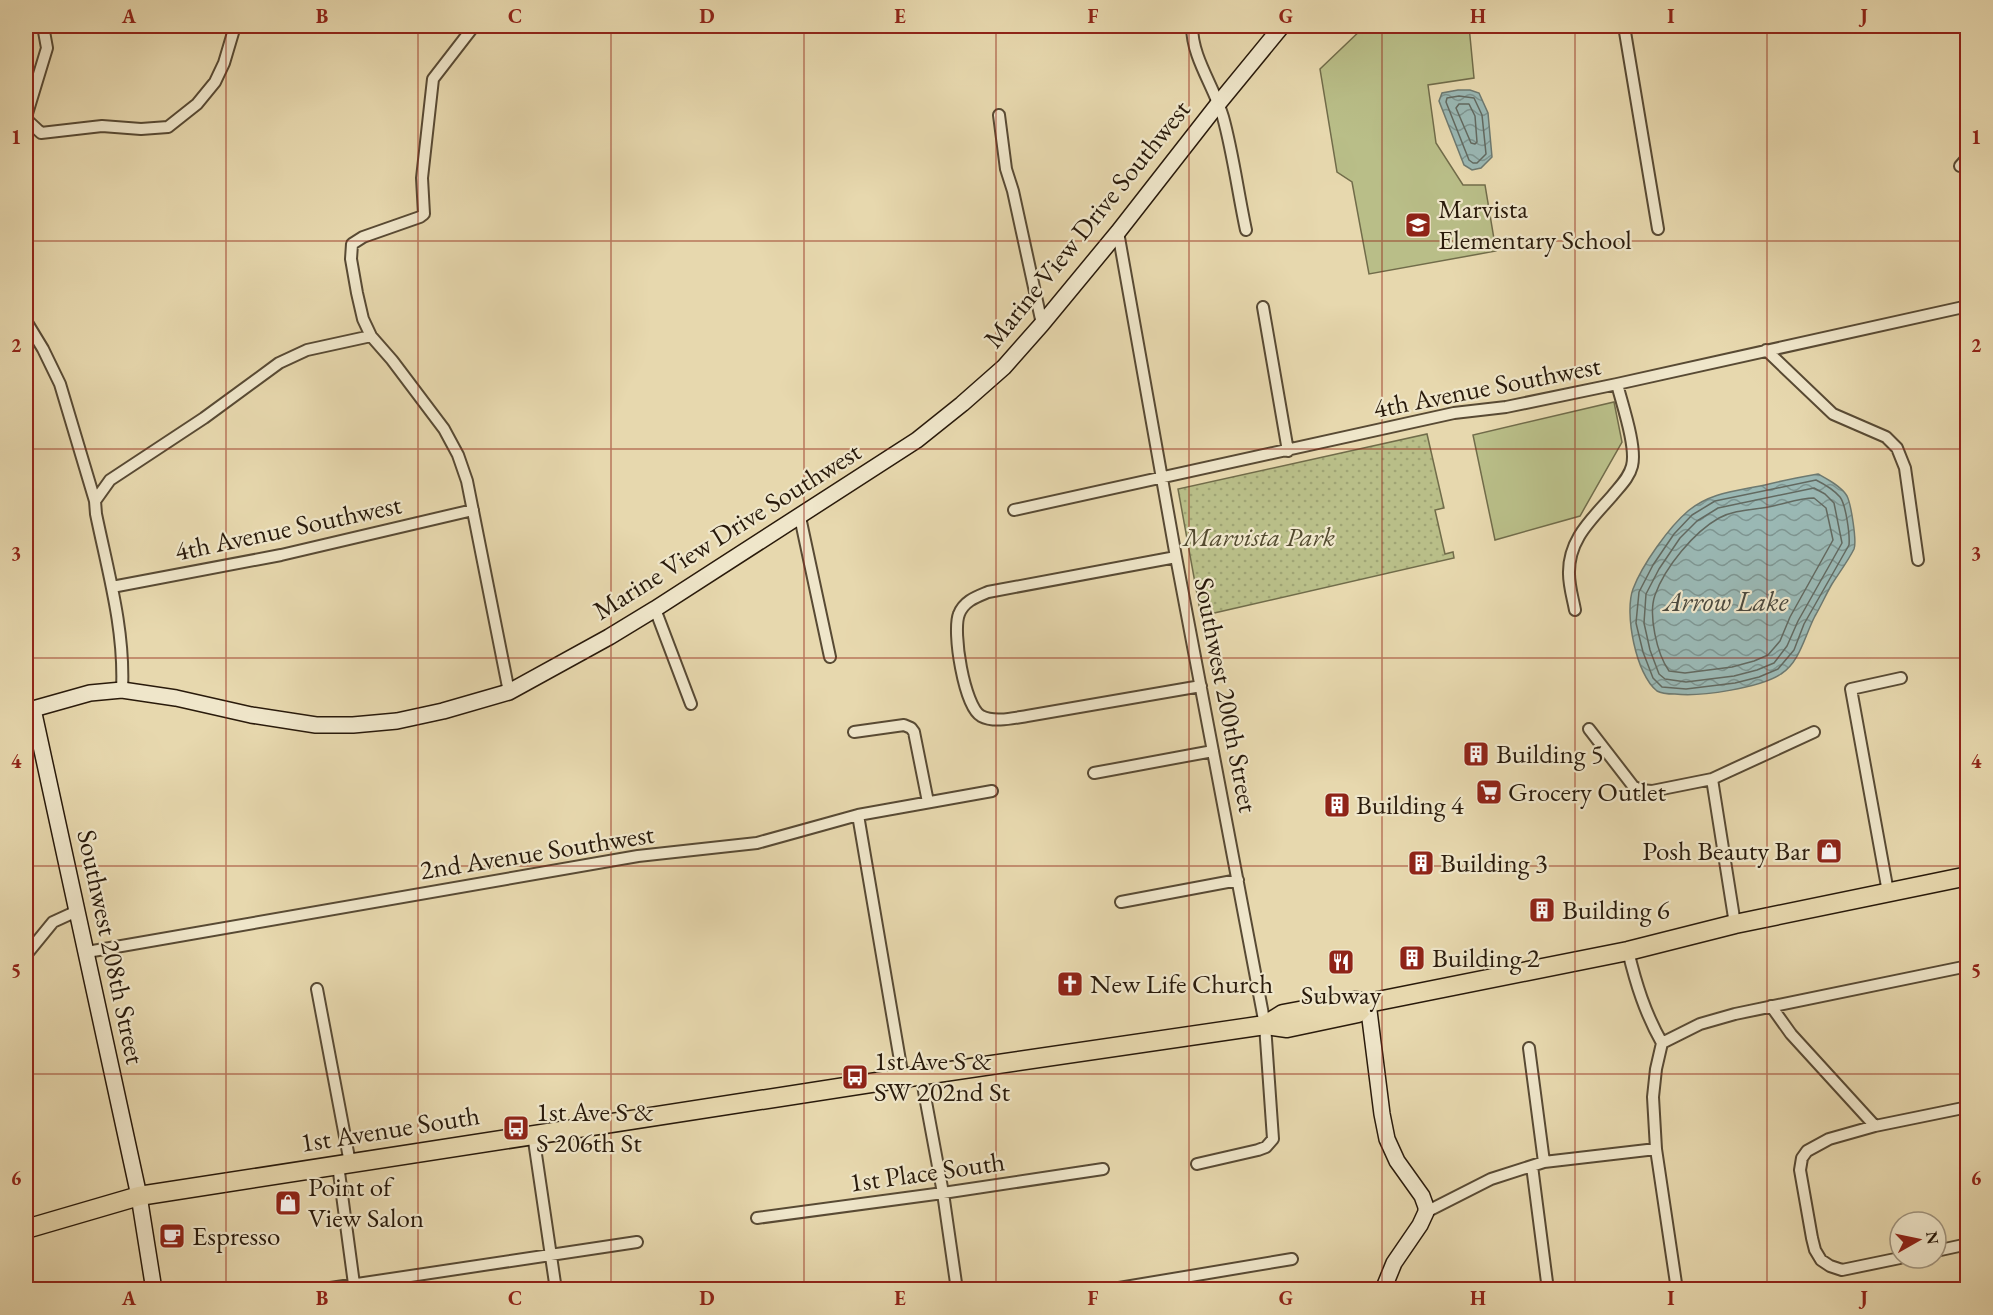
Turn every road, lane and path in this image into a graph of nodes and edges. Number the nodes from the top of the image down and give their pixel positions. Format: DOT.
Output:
graph roads {
  1 [pos="43,26"];
  2 [pos="235,26"];
  3 [pos="474,26"];
  4 [pos="1192,26"];
  5 [pos="1282,26"];
  6 [pos="1624,26"];
  7 [pos="1218,104"];
  8 [pos="999,115"];
  9 [pos="26,118"];
  10 [pos="1658,229"];
  11 [pos="1246,230"];
  12 [pos="1118,232"];
  13 [pos="1968,306"];
  14 [pos="1263,307"];
  15 [pos="26,321"];
  16 [pos="1042,324"];
  17 [pos="371,336"];
  18 [pos="1766,350"];
  19 [pos="1617,384"];
  20 [pos="1288,451"];
  21 [pos="1163,478"];
  22 [pos="95,501"];
  23 [pos="472,510"];
  24 [pos="1014,510"];
  25 [pos="800,517"];
  26 [pos="1176,557"];
  27 [pos="1918,560"];
  28 [pos="112,587"];
  29 [pos="655,609"];
  30 [pos="1575,610"];
  31 [pos="830,657"];
  32 [pos="1901,678"];
  33 [pos="1201,686"];
  34 [pos="122,690"];
  35 [pos="509,692"];
  36 [pos="691,704"];
  37 [pos="29,710"];
  38 [pos="1589,729"];
  39 [pos="854,732"];
  40 [pos="1814,732"];
  41 [pos="1214,751"];
  42 [pos="1094,773"];
  43 [pos="1712,779"];
  44 [pos="992,791"];
  45 [pos="928,802"];
  46 [pos="858,815"];
  47 [pos="1968,876"];
  48 [pos="1238,880"];
  49 [pos="1888,892"];
  50 [pos="1121,902"];
  51 [pos="77,911"];
  52 [pos="1735,924"];
  53 [pos="1628,951"];
  54 [pos="87,952"];
  55 [pos="26,955"];
  56 [pos="1968,966"];
  57 [pos="317,989"];
  58 [pos="1368,1003"];
  59 [pos="1771,1006"];
  60 [pos="1265,1025"];
  61 [pos="1662,1043"];
  62 [pos="1529,1048"];
  63 [pos="912,1077"];
  64 [pos="1968,1107"];
  65 [pos="1875,1126"];
  66 [pos="533,1134"];
  67 [pos="1656,1149"];
  68 [pos="1544,1162"];
  69 [pos="344,1164"];
  70 [pos="1197,1164"];
  71 [pos="1532,1166"];
  72 [pos="1103,1168"];
  73 [pos="943,1193"];
  74 [pos="139,1196"];
  75 [pos="1426,1212"];
  76 [pos="757,1218"];
  77 [pos="26,1229"];
  78 [pos="637,1242"];
  79 [pos="1968,1244"];
  80 [pos="1948,1248"];
  81 [pos="551,1254"];
  82 [pos="1292,1260"];
  83 [pos="1888,1260"];
  84 [pos="354,1284"];
  85 [pos="1156,1286"];
  86 [pos="154,1290"];
  87 [pos="317,1290"];
  88 [pos="556,1290"];
  89 [pos="957,1290"];
  90 [pos="1107,1290"];
  91 [pos="1383,1290"];
  92 [pos="1548,1290"];
  93 [pos="1677,1290"];
  1 -- 9 [label="street"];
  2 -- 9 [label="street"];
  3 -- 17 [label="street"];
  4 -- 7 [label="street"];
  5 -- 7 [label="street, Marine View Drive Southwest"];
  6 -- 10 [label="street"];
  7 -- 11 [label="street"];
  7 -- 12 [label="street, Marine View Drive Southwest"];
  8 -- 16 [label="street"];
  12 -- 16 [label="street, Marine View Drive Southwest"];
  12 -- 21 [label="street, Southwest 200th Street"];
  13 -- 18 [label="street, 4th Avenue Southwest"];
  14 -- 20 [label="street"];
  15 -- 22 [label="street"];
  16 -- 25 [label="street, Marine View Drive Southwest"];
  17 -- 22 [label="street"];
  17 -- 23 [label="street"];
  18 -- 19 [label="street, 4th Avenue Southwest"];
  18 -- 27 [label="street"];
  19 -- 20 [label="street, 4th Avenue Southwest"];
  19 -- 30 [label="street"];
  20 -- 21 [label="street, 4th Avenue Southwest"];
  21 -- 24 [label="street, 4th Avenue Southwest"];
  21 -- 26 [label="street, Southwest 200th Street"];
  22 -- 28 [label="street"];
  23 -- 28 [label="street, 4th Avenue Southwest"];
  23 -- 35 [label="street"];
  25 -- 29 [label="street, Marine View Drive Southwest"];
  25 -- 31 [label="street"];
  26 -- 33 [label="street, Southwest 200th Street"];
  26 -- 33 [label="street"];
  28 -- 34 [label="street"];
  29 -- 35 [label="street, Marine View Drive Southwest"];
  29 -- 36 [label="street"];
  32 -- 49 [label="street"];
  33 -- 41 [label="street, Southwest 200th Street"];
  34 -- 35 [label="street, Marine View Drive Southwest"];
  34 -- 37 [label="street, Marine View Drive Southwest"];
  37 -- 51 [label="street, Southwest 208th Street"];
  38 -- 43 [label="street"];
  39 -- 45 [label="street"];
  40 -- 43 [label="street"];
  41 -- 42 [label="street"];
  41 -- 48 [label="street, Southwest 200th Street"];
  43 -- 52 [label="street"];
  44 -- 45 [label="street, 2nd Avenue Southwest"];
  45 -- 46 [label="street, 2nd Avenue Southwest"];
  46 -- 54 [label="street, 2nd Avenue Southwest"];
  46 -- 63 [label="street"];
  47 -- 49 [label="main road, 1st Avenue South"];
  48 -- 50 [label="street"];
  48 -- 60 [label="street, Southwest 200th Street"];
  49 -- 52 [label="main road, 1st Avenue South"];
  51 -- 54 [label="street, Southwest 208th Street"];
  51 -- 55 [label="street"];
  52 -- 53 [label="main road, 1st Avenue South"];
  53 -- 58 [label="main road, 1st Avenue South"];
  53 -- 61 [label="street"];
  54 -- 74 [label="street, Southwest 208th Street"];
  56 -- 59 [label="street"];
  57 -- 69 [label="street"];
  58 -- 60 [label="main road, 1st Avenue South"];
  58 -- 75 [label="street"];
  59 -- 61 [label="street"];
  59 -- 65 [label="street"];
  60 -- 63 [label="main road, 1st Avenue South"];
  60 -- 70 [label="street, Southwest 200th Street"];
  61 -- 67 [label="street"];
  62 -- 68 [label="street"];
  63 -- 66 [label="main road, 1st Avenue South"];
  63 -- 73 [label="street"];
  64 -- 65 [label="street"];
  65 -- 83 [label="street"];
  66 -- 69 [label="main road, 1st Avenue South"];
  66 -- 81 [label="street"];
  67 -- 68 [label="street"];
  67 -- 93 [label="street"];
  68 -- 71 [label="street"];
  69 -- 74 [label="main road, 1st Avenue South"];
  69 -- 84 [label="street"];
  71 -- 75 [label="street"];
  71 -- 92 [label="street"];
  72 -- 73 [label="street, 1st Place South"];
  73 -- 76 [label="street, 1st Place South"];
  73 -- 89 [label="street"];
  74 -- 77 [label="main road, 1st Avenue South"];
  74 -- 86 [label="street, Southwest 208th Street"];
  75 -- 91 [label="street"];
  78 -- 81 [label="street"];
  79 -- 80 [label="street"];
  81 -- 84 [label="street"];
  81 -- 88 [label="street"];
  82 -- 85 [label="street"];
  84 -- 87 [label="street"];
  85 -- 90 [label="street"];
}
